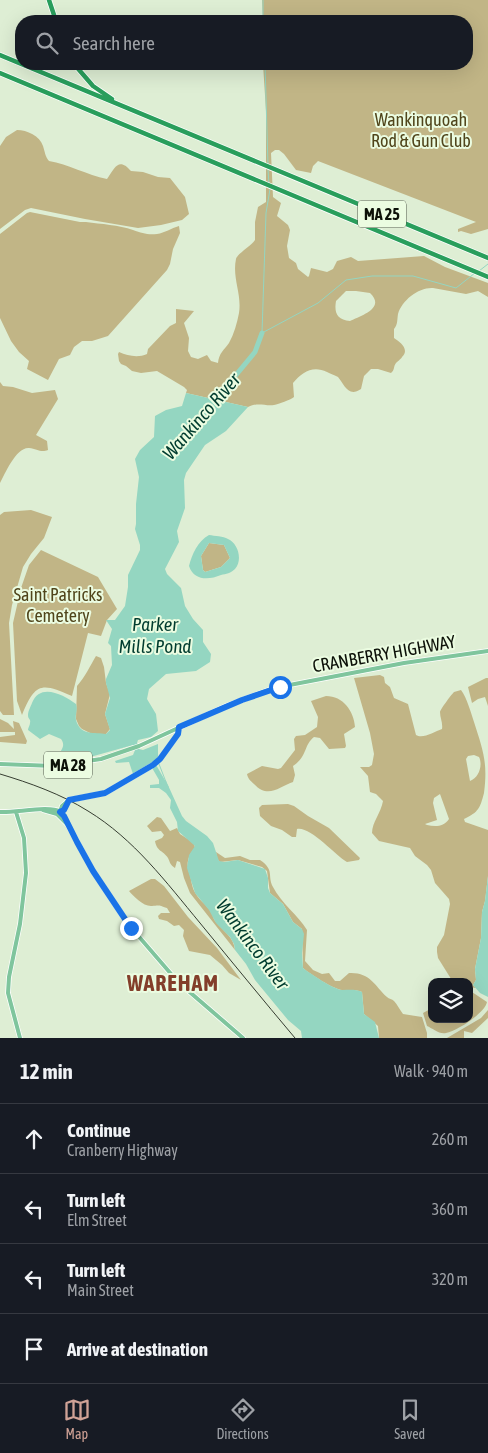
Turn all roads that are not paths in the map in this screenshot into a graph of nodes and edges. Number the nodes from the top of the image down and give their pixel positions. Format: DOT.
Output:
graph roads {
  1 [pos="49,0"];
  2 [pos="54,15"];
  3 [pos="0,55"];
  4 [pos="15,61"];
  5 [pos="36,70"];
  6 [pos="79,70"];
  7 [pos="0,73"];
  8 [pos="124,106"];
  9 [pos="488,258"];
  10 [pos="488,277"];
  11 [pos="488,651"];
  12 [pos="179,727"];
  13 [pos="0,764"];
  14 [pos="0,812"];
  15 [pos="16,812"];
  16 [pos="60,812"];
  17 [pos="20,1038"];
  18 [pos="242,1038"];
  1 -- 2 [label="highway"];
  3 -- 4 [label="highway, MA 25"];
  5 -- 8 [label="highway, MA 25"];
  6 -- 8 [label="highway"];
  7 -- 10 [label="highway, MA 25"];
  8 -- 9 [label="highway, MA 25"];
  11 -- 12 [label="main road, CRANBERRY HIGHWAY / MA 28"];
  12 -- 13 [label="main road, CRANBERRY HIGHWAY / MA 28"];
  12 -- 16 [label="main road"];
  14 -- 15 [label="main road"];
  15 -- 16 [label="main road"];
  15 -- 17 [label="main road"];
  16 -- 18 [label="main road"];
}
